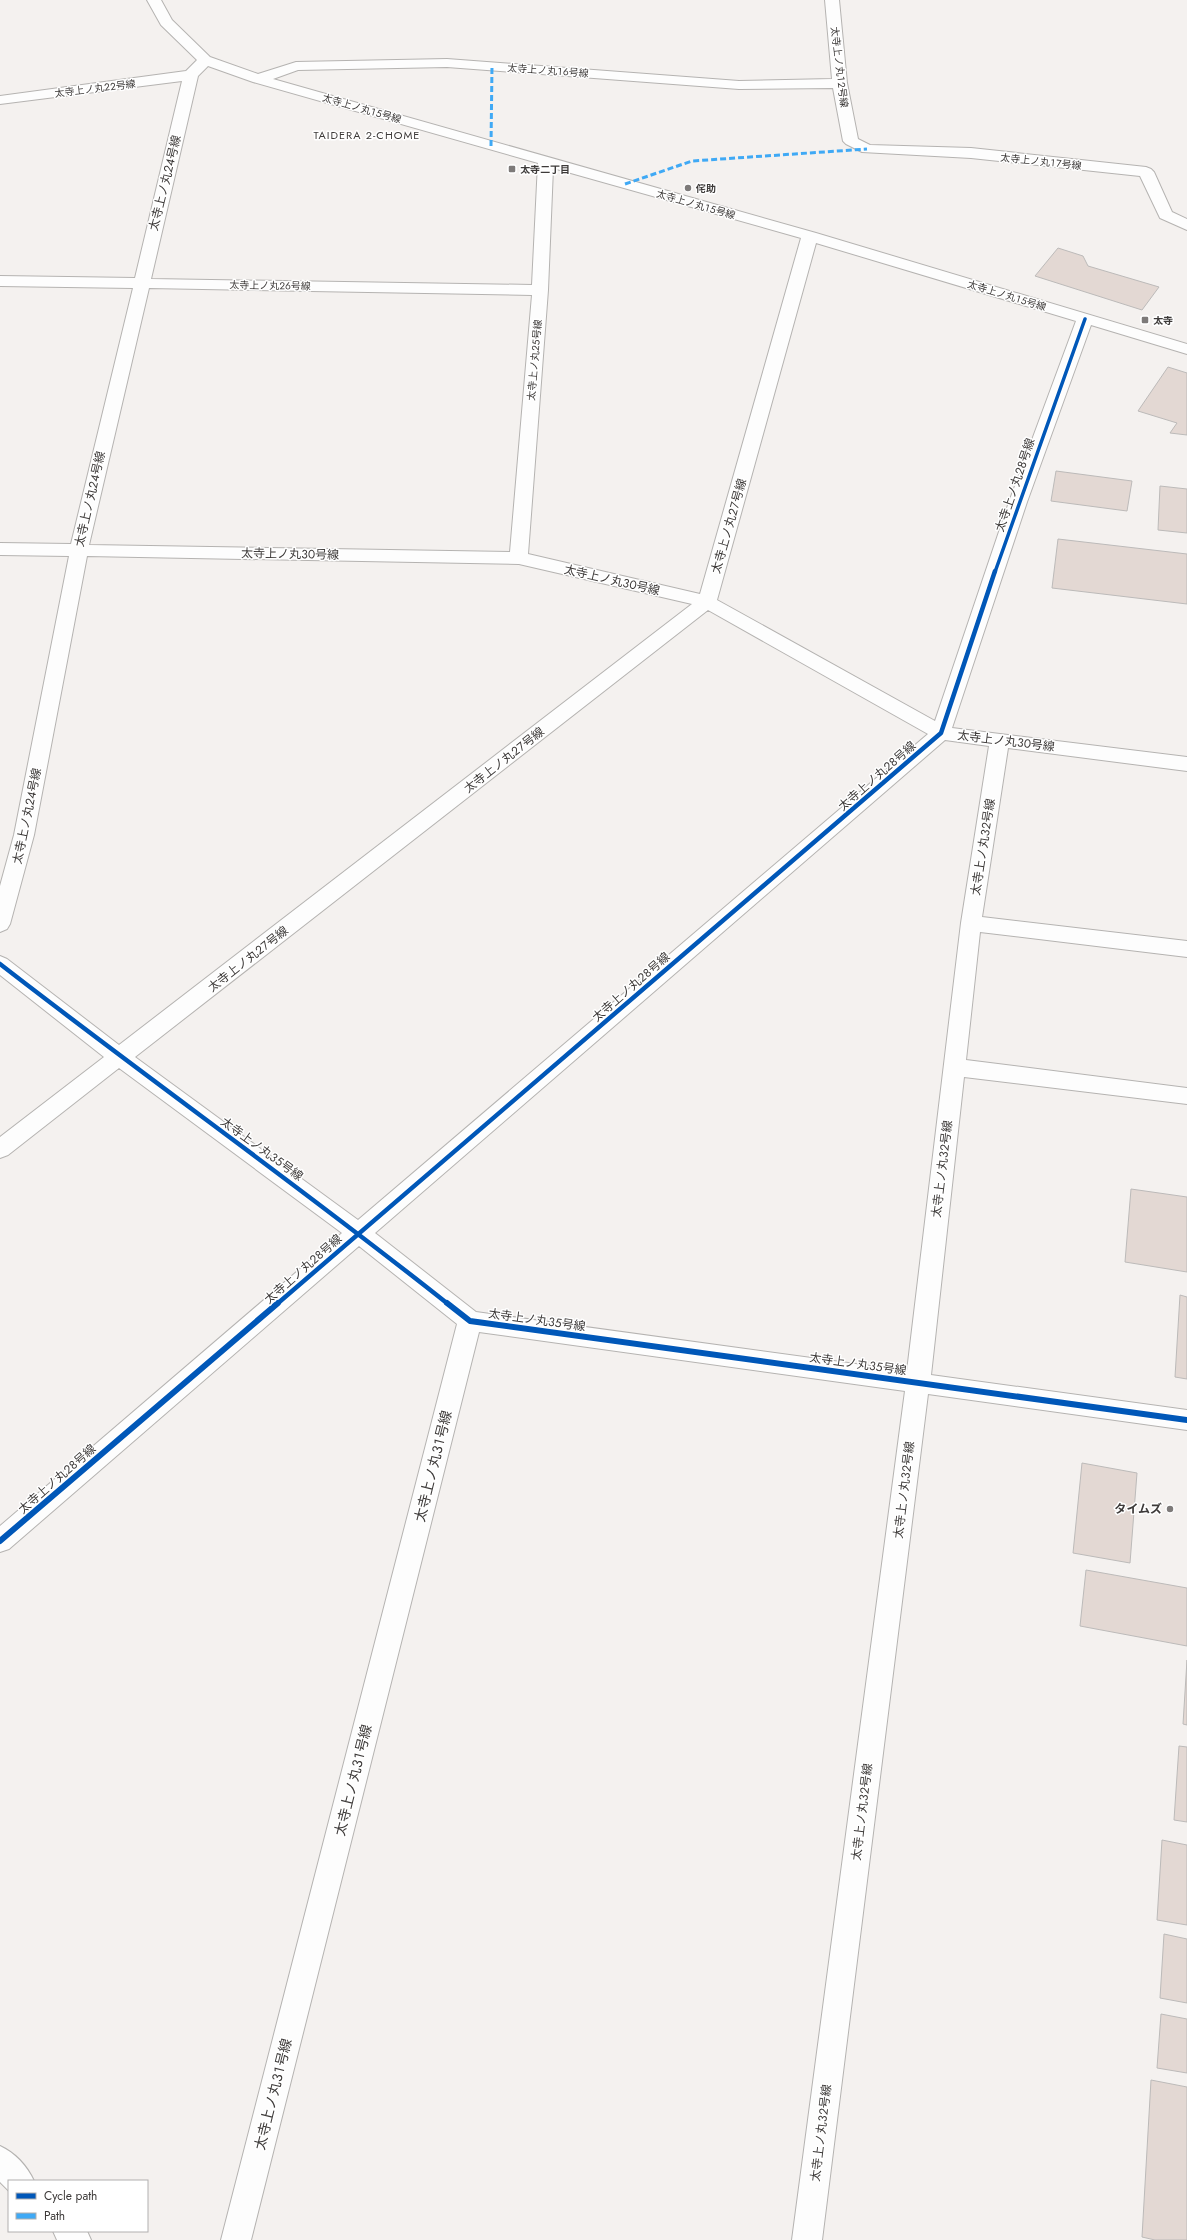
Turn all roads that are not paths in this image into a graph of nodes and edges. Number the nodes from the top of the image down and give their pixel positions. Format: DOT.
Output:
graph roads {
  1 [pos="154,0"];
  2 [pos="832,0"];
  3 [pos="205,60"];
  4 [pos="191,75"];
  5 [pos="258,78"];
  6 [pos="840,83"];
  7 [pos="0,100"];
  8 [pos="867,149"];
  9 [pos="546,162"];
  10 [pos="1187,225"];
  11 [pos="810,236"];
  12 [pos="0,281"];
  13 [pos="141,283"];
  14 [pos="540,290"];
  15 [pos="1085,319"];
  16 [pos="1187,349"];
  17 [pos="0,549"];
  18 [pos="78,550"];
  19 [pos="519,558"];
  20 [pos="707,602"];
  21 [pos="941,733"];
  22 [pos="999,741"];
  23 [pos="1187,764"];
  24 [pos="0,924"];
  25 [pos="971,924"];
  26 [pos="1187,950"];
  27 [pos="0,964"];
  28 [pos="121,1058"];
  29 [pos="954,1067"];
  30 [pos="1187,1096"];
  31 [pos="0,1150"];
  32 [pos="360,1234"];
  33 [pos="470,1321"];
  34 [pos="918,1382"];
  35 [pos="1187,1420"];
  36 [pos="0,1541"];
  37 [pos="0,2161"];
  38 [pos="18,2180"];
  39 [pos="69,2232"];
  40 [pos="76,2240"];
  41 [pos="236,2240"];
  42 [pos="807,2240"];
  1 -- 3 [label="street"];
  2 -- 6 [label="street, 太寺上ノ丸１２号線"];
  3 -- 4 [label="street"];
  3 -- 5 [label="street, 太寺上ノ丸１５号線"];
  4 -- 7 [label="street, 太寺上ノ丸２２号線"];
  4 -- 13 [label="street, 太寺上ノ丸２４号線"];
  5 -- 6 [label="street, 太寺上ノ丸１６号線"];
  5 -- 9 [label="street, 太寺上ノ丸１５号線"];
  6 -- 8 [label="street, 太寺上ノ丸１２号線"];
  8 -- 10 [label="street, 太寺上ノ丸１７号線"];
  9 -- 11 [label="street, 太寺上ノ丸１５号線"];
  9 -- 14 [label="street, 太寺上ノ丸２５号線"];
  11 -- 15 [label="street, 太寺上ノ丸１５号線"];
  11 -- 20 [label="street, 太寺上ノ丸２７号線"];
  12 -- 13 [label="street, 太寺上ノ丸２６号線"];
  13 -- 14 [label="street, 太寺上ノ丸２６号線"];
  13 -- 18 [label="street, 太寺上ノ丸２４号線"];
  14 -- 19 [label="street, 太寺上ノ丸２５号線"];
  15 -- 16 [label="street, 太寺上ノ丸１５号線"];
  15 -- 21 [label="street, 太寺上ノ丸２８号線"];
  17 -- 18 [label="street, 太寺上ノ丸３０号線"];
  18 -- 19 [label="street, 太寺上ノ丸３０号線"];
  18 -- 24 [label="street, 太寺上ノ丸２４号線"];
  19 -- 20 [label="street, 太寺上ノ丸３０号線"];
  20 -- 21 [label="street, 太寺上ノ丸３０号線"];
  20 -- 28 [label="street, 太寺上ノ丸２７号線"];
  21 -- 22 [label="street, 太寺上ノ丸３０号線"];
  21 -- 32 [label="street, 太寺上ノ丸２８号線"];
  22 -- 23 [label="street, 太寺上ノ丸３０号線"];
  22 -- 25 [label="street, 太寺上ノ丸３２号線"];
  25 -- 26 [label="street"];
  25 -- 29 [label="street, 太寺上ノ丸３２号線"];
  27 -- 28 [label="street, 太寺上ノ丸３５号線"];
  28 -- 31 [label="street, 太寺上ノ丸２７号線"];
  28 -- 32 [label="street, 太寺上ノ丸３５号線"];
  29 -- 30 [label="street"];
  29 -- 34 [label="street, 太寺上ノ丸３２号線"];
  32 -- 33 [label="street, 太寺上ノ丸３５号線"];
  32 -- 36 [label="street, 太寺上ノ丸２８号線"];
  33 -- 34 [label="street, 太寺上ノ丸３５号線"];
  33 -- 41 [label="street, 太寺上ノ丸３１号線"];
  34 -- 35 [label="street, 太寺上ノ丸３５号線"];
  34 -- 42 [label="street, 太寺上ノ丸３２号線"];
  37 -- 38 [label="street"];
  39 -- 40 [label="street"];
}
